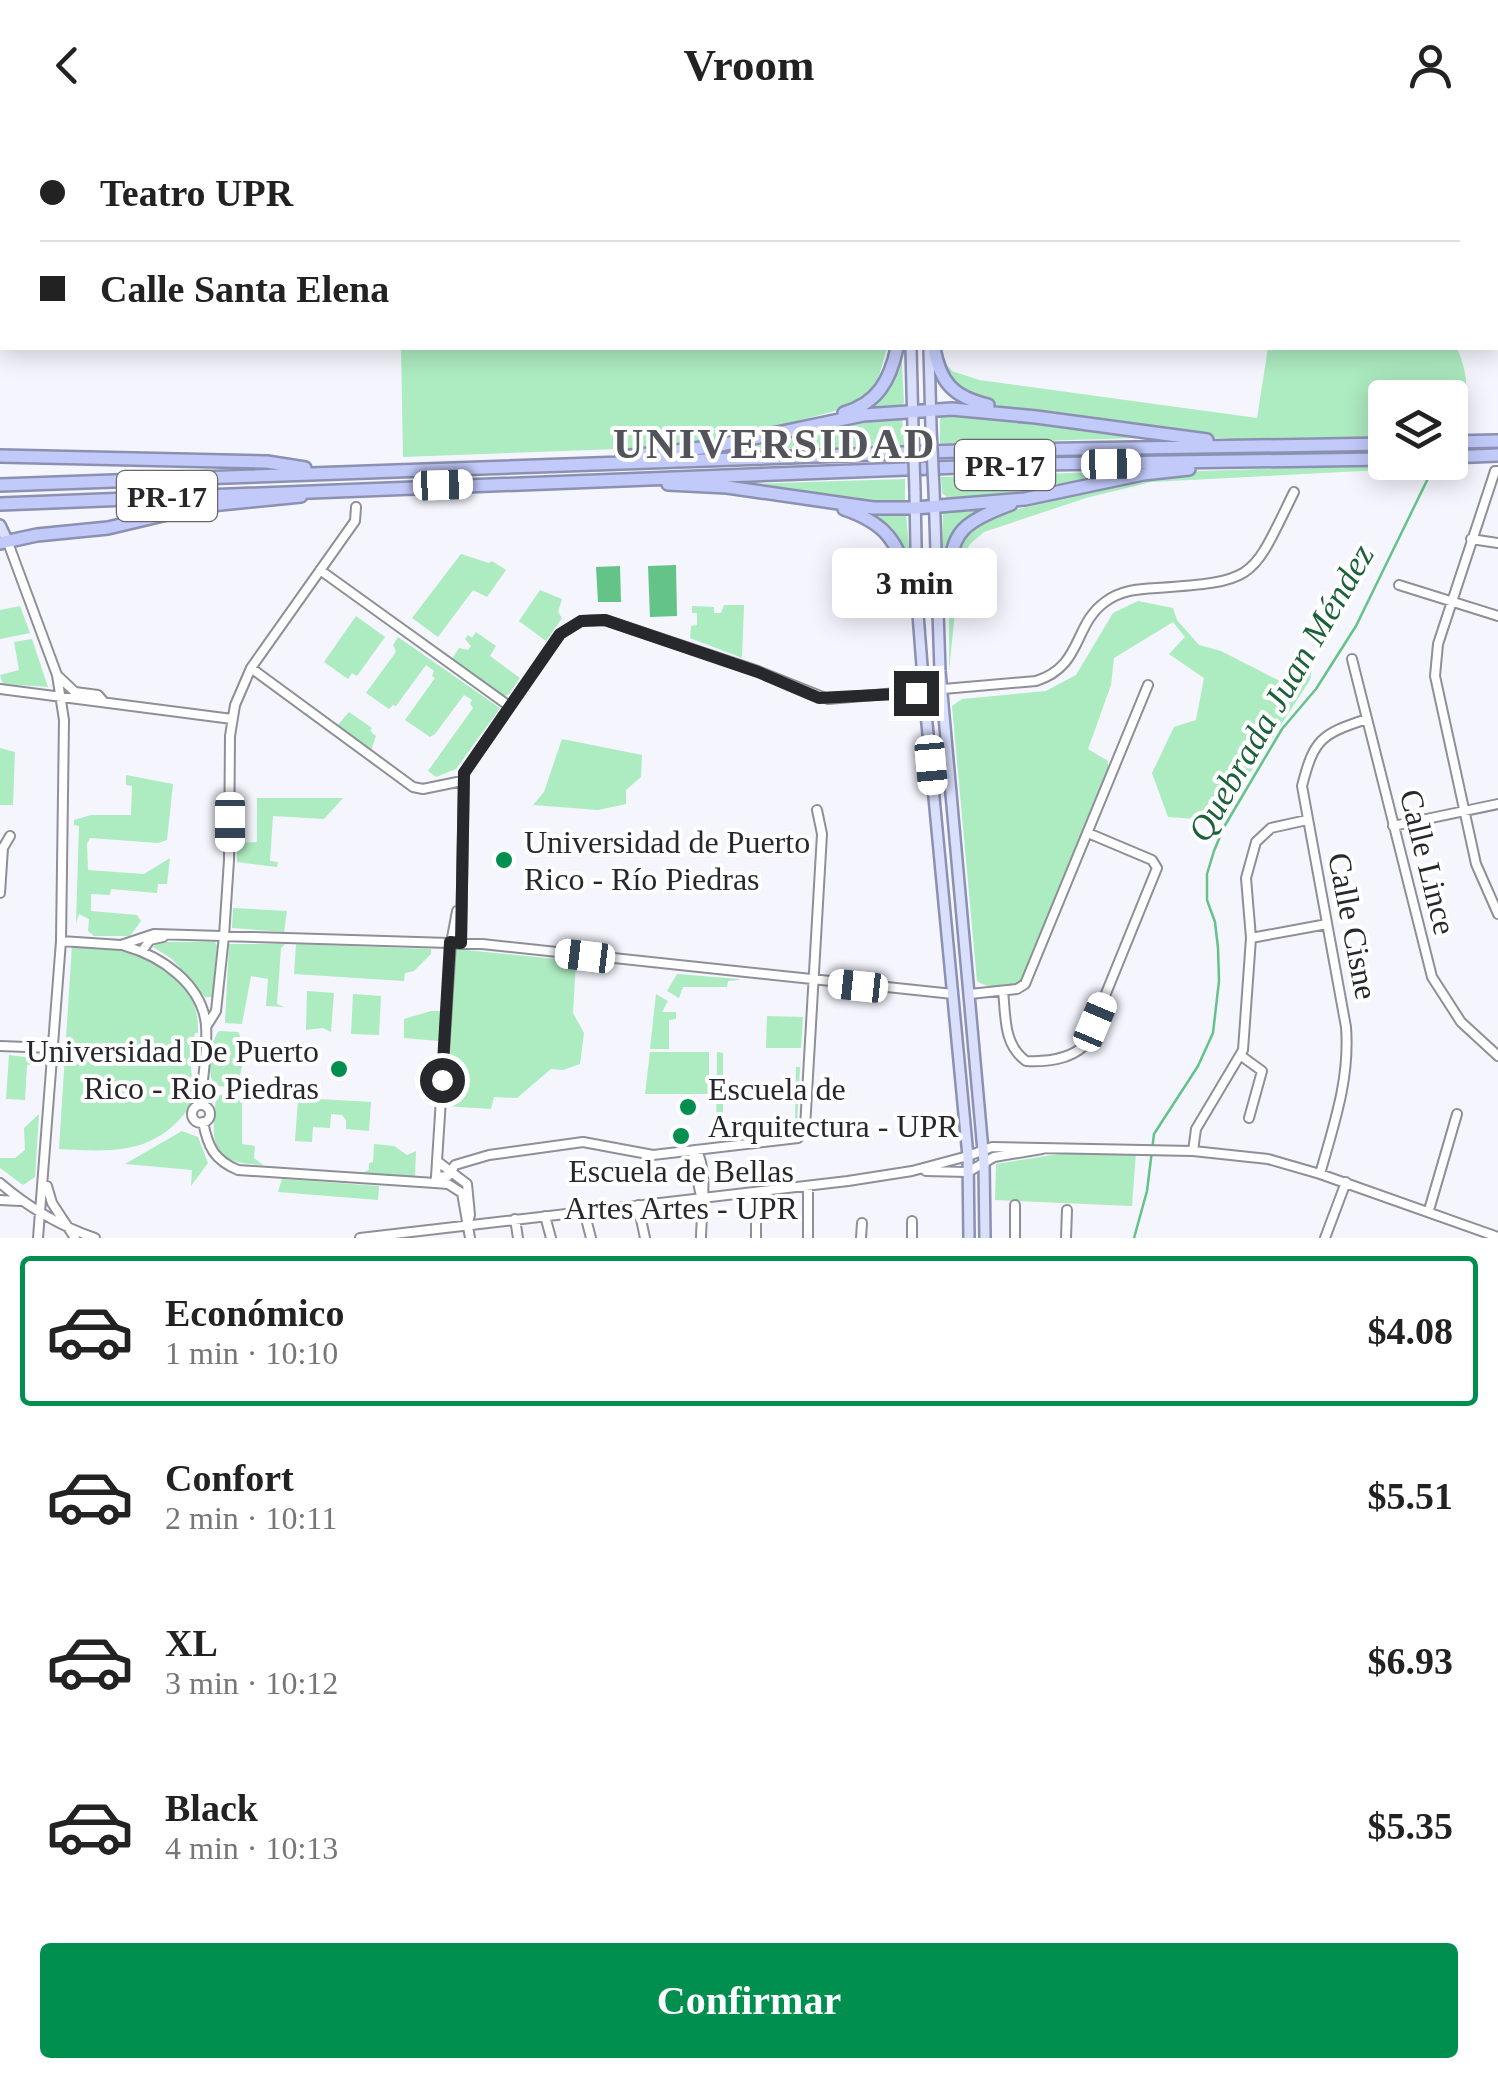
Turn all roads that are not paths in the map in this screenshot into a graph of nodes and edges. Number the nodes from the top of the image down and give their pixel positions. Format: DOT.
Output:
graph roads {
  1 [pos="896,350"];
  2 [pos="912,350"];
  3 [pos="932,350"];
  4 [pos="933,350"];
  5 [pos="931,410"];
  6 [pos="912,411"];
  7 [pos="1036,416"];
  8 [pos="819,423"];
  9 [pos="1498,441"];
  10 [pos="1468,442"];
  11 [pos="1368,444"];
  12 [pos="1246,446"];
  13 [pos="0,454"];
  14 [pos="1498,455"];
  15 [pos="1468,456"];
  16 [pos="1368,459"];
  17 [pos="1245,462"];
  18 [pos="598,463"];
  19 [pos="1496,471"];
  20 [pos="334,472"];
  21 [pos="624,478"];
  22 [pos="0,482"];
  23 [pos="334,489"];
  24 [pos="1294,492"];
  25 [pos="1025,500"];
  26 [pos="821,502"];
  27 [pos="0,504"];
  28 [pos="356,507"];
  29 [pos="934,507"];
  30 [pos="915,508"];
  31 [pos="0,525"];
  32 [pos="1470,540"];
  33 [pos="3,542"];
  34 [pos="1498,543"];
  35 [pos="320,570"];
  36 [pos="1399,585"];
  37 [pos="937,599"];
  38 [pos="917,601"];
  39 [pos="1451,602"];
  40 [pos="1498,616"];
  41 [pos="1352,659"];
  42 [pos="251,668"];
  43 [pos="57,676"];
  44 [pos="1148,685"];
  45 [pos="0,689"];
  46 [pos="942,690"];
  47 [pos="924,692"];
  48 [pos="62,697"];
  49 [pos="104,702"];
  50 [pos="509,706"];
  51 [pos="232,719"];
  52 [pos="1367,719"];
  53 [pos="462,781"];
  54 [pos="1498,804"];
  55 [pos="817,810"];
  56 [pos="1462,811"];
  57 [pos="1307,820"];
  58 [pos="1393,826"];
  59 [pos="1088,834"];
  60 [pos="10,836"];
  61 [pos="957,852"];
  62 [pos="939,854"];
  63 [pos="461,892"];
  64 [pos="0,893"];
  65 [pos="1498,914"];
  66 [pos="1326,924"];
  67 [pos="167,935"];
  68 [pos="224,936"];
  69 [pos="1251,938"];
  70 [pos="61,940"];
  71 [pos="450,942"];
  72 [pos="461,943"];
  73 [pos="121,945"];
  74 [pos="142,951"];
  75 [pos="813,981"];
  76 [pos="1003,991"];
  77 [pos="953,994"];
  78 [pos="970,994"];
  79 [pos="206,1027"];
  80 [pos="0,1046"];
  81 [pos="53,1048"];
  82 [pos="1240,1055"];
  83 [pos="1498,1056"];
  84 [pos="1457,1114"];
  85 [pos="1249,1118"];
  86 [pos="1044,1148"];
  87 [pos="696,1150"];
  88 [pos="983,1150"];
  89 [pos="1193,1151"];
  90 [pos="968,1156"];
  91 [pos="436,1161"];
  92 [pos="984,1162"];
  93 [pos="451,1171"];
  94 [pos="912,1171"];
  95 [pos="968,1172"];
  96 [pos="1320,1174"];
  97 [pos="44,1180"];
  98 [pos="435,1180"];
  99 [pos="1346,1182"];
  100 [pos="0,1183"];
  101 [pos="808,1186"];
  102 [pos="756,1192"];
  103 [pos="701,1196"];
  104 [pos="0,1200"];
  105 [pos="21,1201"];
  106 [pos="638,1205"];
  107 [pos="1015,1205"];
  108 [pos="1067,1210"];
  109 [pos="1429,1210"];
  110 [pos="584,1211"];
  111 [pos="42,1214"];
  112 [pos="545,1216"];
  113 [pos="515,1219"];
  114 [pos="912,1221"];
  115 [pos="862,1222"];
  116 [pos="467,1225"];
  117 [pos="74,1234"];
  118 [pos="1498,1237"];
  119 [pos="38,1238"];
  120 [pos="95,1238"];
  121 [pos="360,1238"];
  122 [pos="470,1238"];
  123 [pos="518,1238"];
  124 [pos="550,1238"];
  125 [pos="591,1238"];
  126 [pos="644,1238"];
  127 [pos="701,1238"];
  128 [pos="756,1238"];
  129 [pos="808,1238"];
  130 [pos="861,1238"];
  131 [pos="912,1238"];
  132 [pos="969,1238"];
  133 [pos="985,1238"];
  134 [pos="1015,1238"];
  135 [pos="1066,1238"];
  136 [pos="1325,1238"];
  1 -- 8 [label="highway"];
  2 -- 6 [label="main road"];
  3 -- 5 [label="main road"];
  4 -- 7 [label="highway"];
  5 -- 6 [label="highway"];
  5 -- 7 [label="highway"];
  5 -- 29 [label="main road, bridge"];
  6 -- 8 [label="highway"];
  6 -- 30 [label="main road, bridge"];
  7 -- 12 [label="highway"];
  8 -- 18 [label="highway"];
  9 -- 10 [label="highway"];
  11 -- 12 [label="highway, PR-17"];
  12 -- 18 [label="highway, PR-17"];
  13 -- 20 [label="highway"];
  14 -- 15 [label="highway"];
  16 -- 17 [label="highway, PR-17"];
  17 -- 21 [label="highway, PR-17"];
  17 -- 25 [label="highway"];
  18 -- 20 [label="highway, PR-17"];
  19 -- 32 [label="street"];
  20 -- 22 [label="highway, PR-17"];
  21 -- 23 [label="highway, PR-17"];
  21 -- 26 [label="highway"];
  23 -- 27 [label="highway, PR-17"];
  23 -- 33 [label="highway"];
  24 -- 46 [label="street"];
  25 -- 29 [label="highway"];
  25 -- 37 [label="highway"];
  26 -- 30 [label="highway"];
  26 -- 38 [label="highway"];
  28 -- 35 [label="street"];
  29 -- 30 [label="highway"];
  29 -- 37 [label="main road"];
  30 -- 38 [label="main road"];
  31 -- 33 [label="main road"];
  32 -- 34 [label="street"];
  32 -- 39 [label="street"];
  33 -- 43 [label="street"];
  35 -- 42 [label="street"];
  35 -- 50 [label="street"];
  36 -- 39 [label="street"];
  37 -- 46 [label="main road"];
  38 -- 47 [label="main road"];
  39 -- 40 [label="street"];
  39 -- 56 [label="street"];
  41 -- 52 [label="street, Calle Lince"];
  42 -- 51 [label="street"];
  42 -- 53 [label="street"];
  43 -- 48 [label="street"];
  43 -- 49 [label="street"];
  44 -- 59 [label="street"];
  45 -- 48 [label="street"];
  46 -- 47 [label="street"];
  46 -- 61 [label="main road"];
  47 -- 50 [label="street"];
  47 -- 62 [label="main road"];
  48 -- 49 [label="street"];
  48 -- 70 [label="street"];
  49 -- 51 [label="street"];
  50 -- 53 [label="street"];
  51 -- 68 [label="street"];
  52 -- 57 [label="street, Calle Cisne"];
  52 -- 58 [label="street, Calle Lince"];
  53 -- 63 [label="street"];
  54 -- 56 [label="street"];
  55 -- 75 [label="street"];
  56 -- 58 [label="street"];
  56 -- 65 [label="street"];
  57 -- 66 [label="street, Calle Cisne"];
  57 -- 69 [label="street"];
  58 -- 83 [label="street, Calle Lince"];
  59 -- 76 [label="street"];
  59 -- 76 [label="street"];
  60 -- 64 [label="street"];
  61 -- 62 [label="main road"];
  61 -- 78 [label="main road"];
  62 -- 77 [label="main road"];
  63 -- 71 [label="street"];
  63 -- 72 [label="street"];
  66 -- 69 [label="street"];
  66 -- 96 [label="street, Calle Cisne"];
  67 -- 68 [label="street"];
  67 -- 73 [label="street"];
  67 -- 74 [label="street"];
  68 -- 71 [label="street"];
  68 -- 79 [label="street"];
  69 -- 82 [label="street"];
  70 -- 73 [label="street"];
  70 -- 81 [label="street"];
  71 -- 72 [label="street"];
  71 -- 91 [label="street"];
  72 -- 75 [label="street"];
  73 -- 74 [label="street"];
  74 -- 79 [label="street"];
  75 -- 77 [label="street"];
  75 -- 87 [label="street"];
  76 -- 78 [label="street"];
  77 -- 90 [label="main road"];
  78 -- 88 [label="main road"];
  79 -- 98 [label="street"];
  80 -- 81 [label="street"];
  81 -- 97 [label="street"];
  82 -- 85 [label="street"];
  82 -- 89 [label="street"];
  84 -- 109 [label="street"];
  86 -- 88 [label="street"];
  86 -- 89 [label="street"];
  86 -- 92 [label="street"];
  87 -- 93 [label="street"];
  87 -- 103 [label="street"];
  88 -- 90 [label="street"];
  88 -- 92 [label="main road"];
  89 -- 96 [label="street"];
  90 -- 94 [label="street"];
  90 -- 95 [label="main road"];
  91 -- 93 [label="street"];
  91 -- 98 [label="street"];
  92 -- 95 [label="street"];
  92 -- 133 [label="main road"];
  93 -- 98 [label="street"];
  93 -- 116 [label="street"];
  94 -- 95 [label="street"];
  94 -- 101 [label="street"];
  95 -- 132 [label="main road"];
  96 -- 99 [label="street"];
  97 -- 111 [label="street"];
  97 -- 117 [label="street"];
  98 -- 116 [label="street"];
  99 -- 109 [label="street"];
  99 -- 136 [label="street"];
  100 -- 105 [label="street"];
  101 -- 102 [label="street"];
  101 -- 129 [label="street"];
  102 -- 103 [label="street"];
  102 -- 128 [label="street"];
  103 -- 106 [label="street"];
  103 -- 127 [label="street"];
  104 -- 105 [label="street"];
  105 -- 111 [label="street"];
  106 -- 110 [label="street"];
  106 -- 126 [label="street"];
  107 -- 134 [label="street"];
  108 -- 135 [label="street"];
  109 -- 118 [label="street"];
  110 -- 112 [label="street"];
  110 -- 125 [label="street"];
  111 -- 117 [label="street"];
  111 -- 119 [label="street"];
  112 -- 113 [label="street"];
  112 -- 124 [label="street"];
  113 -- 116 [label="street"];
  113 -- 123 [label="street"];
  114 -- 131 [label="street"];
  115 -- 130 [label="street"];
  116 -- 121 [label="street"];
  116 -- 122 [label="street"];
  117 -- 120 [label="street"];
}
